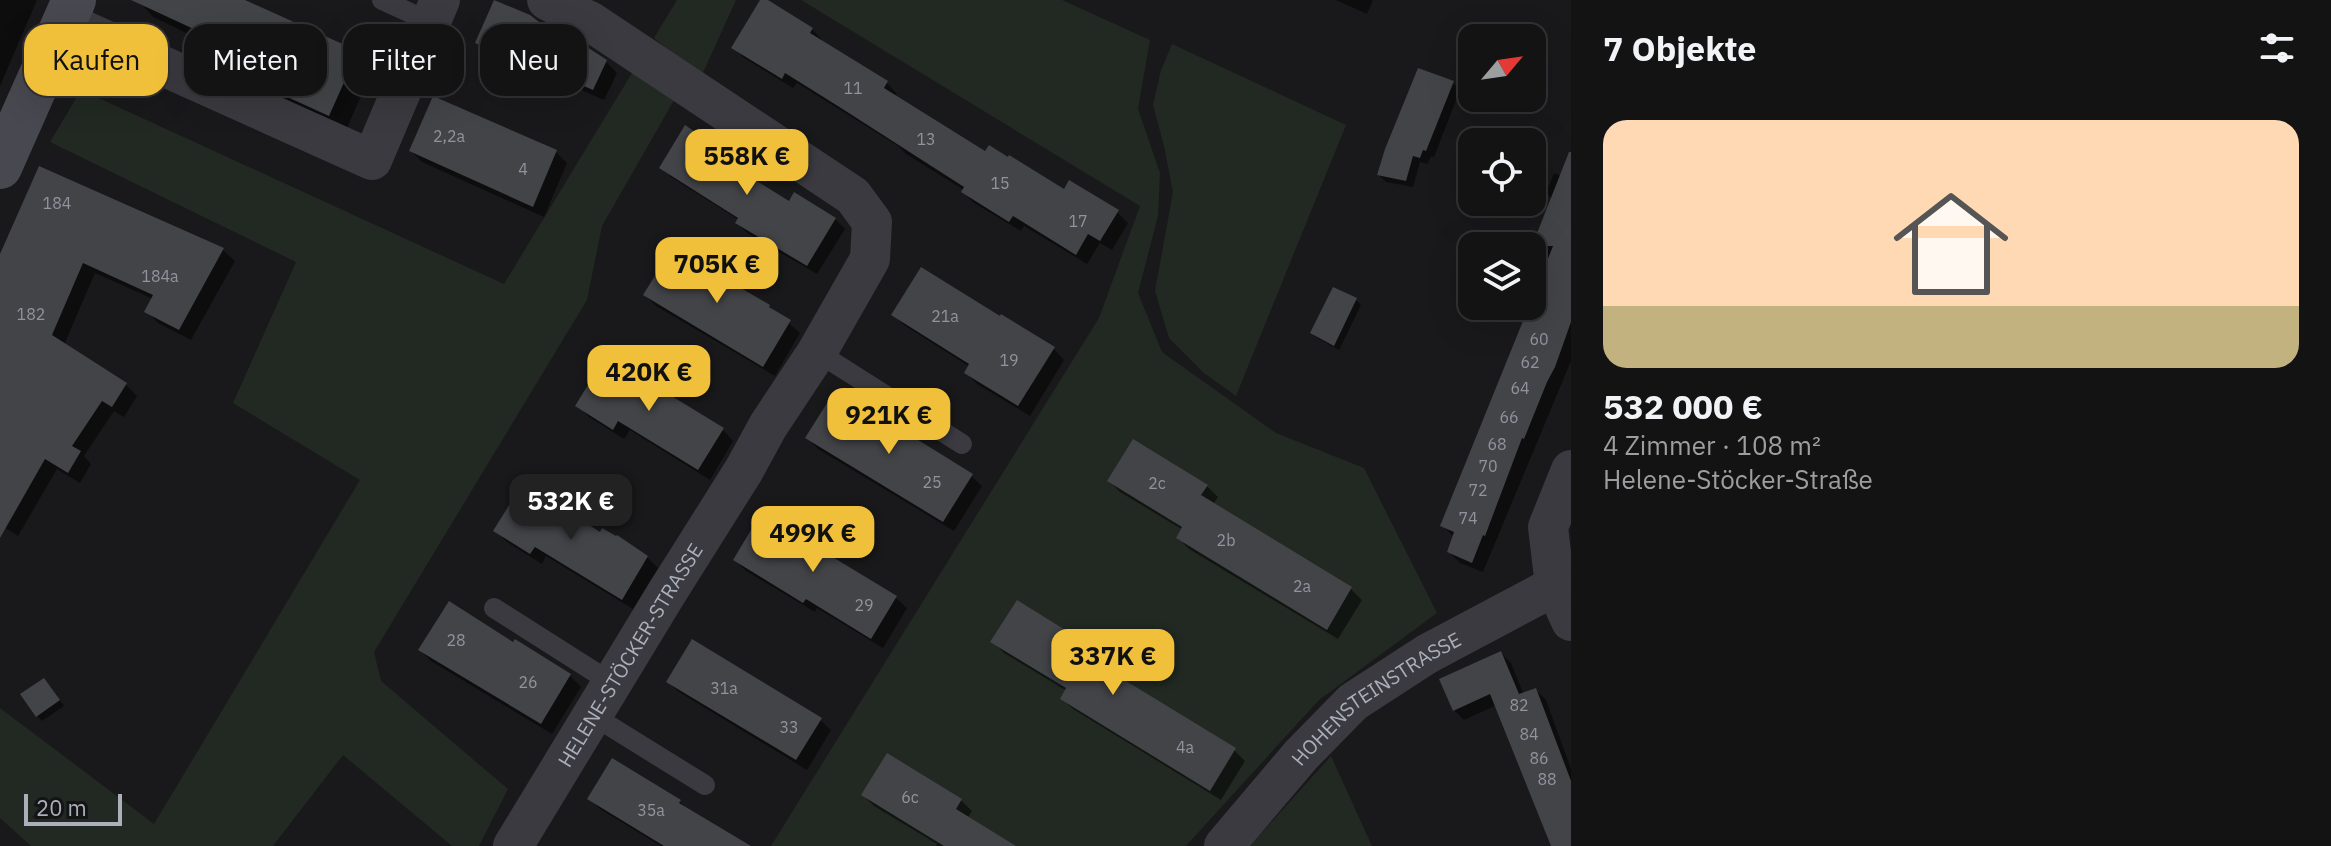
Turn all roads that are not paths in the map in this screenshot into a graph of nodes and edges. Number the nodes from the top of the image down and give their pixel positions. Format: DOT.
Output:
graph roads {
  1 [pos="382,0"];
  2 [pos="547,0"];
  3 [pos="70,11"];
  4 [pos="435,11"];
  5 [pos="0,167"];
  6 [pos="817,352"];
  7 [pos="962,444"];
  8 [pos="1571,470"];
  9 [pos="1563,604"];
  10 [pos="494,608"];
  11 [pos="602,699"];
  12 [pos="705,785"];
  13 [pos="513,846"];
  14 [pos="1224,846"];
  1 -- 4 [label="lane"];
  2 -- 6 [label="street, HELENE-STÖCKER-STRASSE"];
  3 -- 4 [label="street"];
  3 -- 5 [label="main road"];
  6 -- 7 [label="lane"];
  6 -- 11 [label="street, HELENE-STÖCKER-STRASSE"];
  8 -- 9 [label="street"];
  9 -- 14 [label="street, HOHENSTEINSTRASSE"];
  10 -- 11 [label="lane"];
  11 -- 12 [label="lane"];
  11 -- 13 [label="street, HELENE-STÖCKER-STRASSE"];
}
